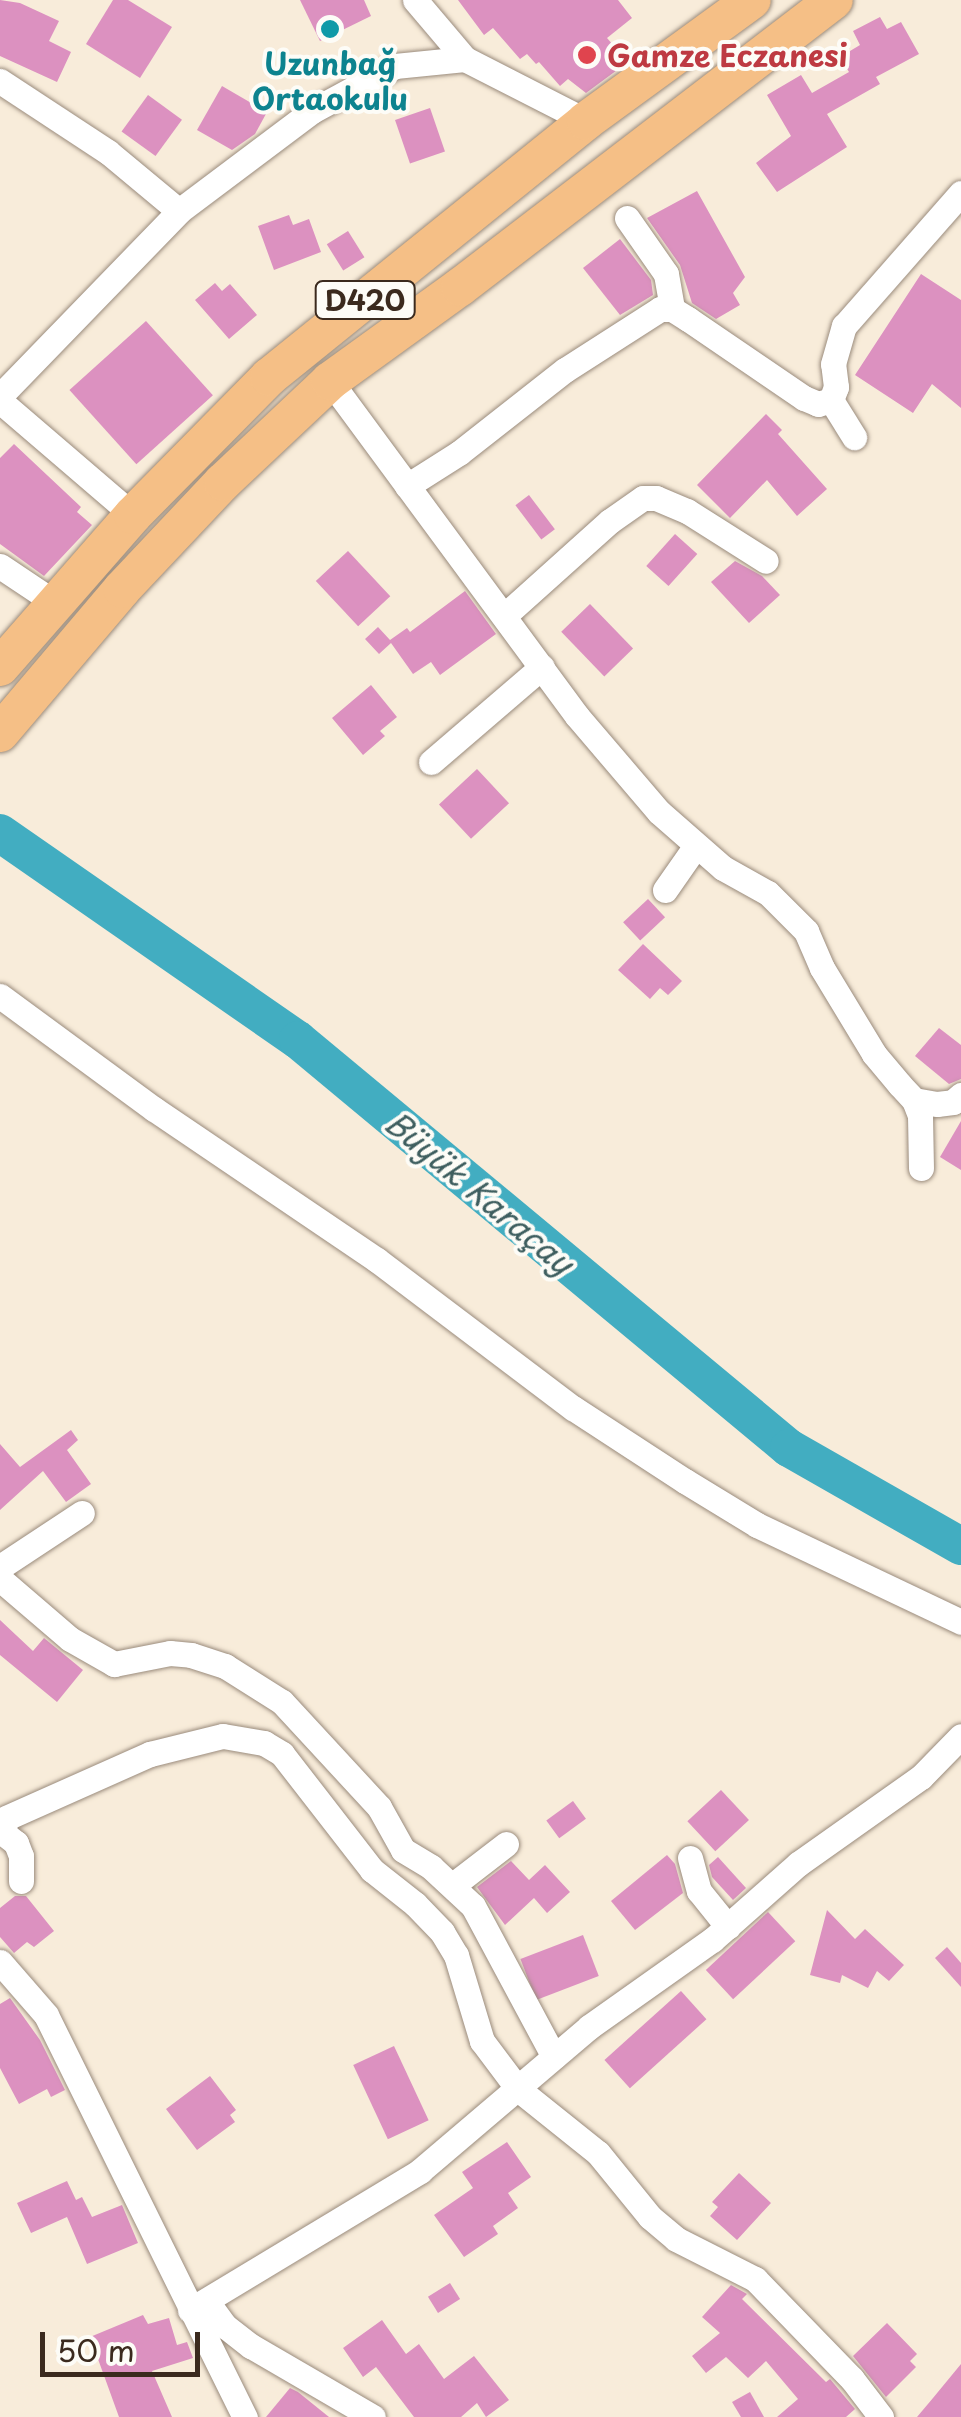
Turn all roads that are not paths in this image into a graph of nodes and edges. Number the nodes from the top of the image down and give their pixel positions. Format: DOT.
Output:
graph roads {
  1 [pos="415,0"];
  2 [pos="752,0"];
  3 [pos="834,0"];
  4 [pos="466,59"];
  5 [pos="0,81"];
  6 [pos="586,121"];
  7 [pos="961,193"];
  8 [pos="178,211"];
  9 [pos="627,218"];
  10 [pos="672,309"];
  11 [pos="330,381"];
  12 [pos="0,398"];
  13 [pos="831,400"];
  14 [pos="854,436"];
  15 [pos="407,486"];
  16 [pos="133,515"];
  17 [pos="766,561"];
  18 [pos="0,566"];
  19 [pos="54,602"];
  20 [pos="504,616"];
  21 [pos="10,656"];
  22 [pos="542,667"];
  23 [pos="0,733"];
  24 [pos="431,762"];
  25 [pos="696,847"];
  26 [pos="665,890"];
  27 [pos="0,996"];
  28 [pos="961,1095"];
  29 [pos="914,1100"];
  30 [pos="921,1168"];
  31 [pos="82,1512"];
  32 [pos="0,1567"];
  33 [pos="0,1578"];
  34 [pos="961,1622"];
  35 [pos="961,1736"];
  36 [pos="506,1844"];
  37 [pos="690,1858"];
  38 [pos="21,1881"];
  39 [pos="453,1885"];
  40 [pos="728,1927"];
  41 [pos="0,1962"];
  42 [pos="554,2057"];
  43 [pos="518,2089"];
  44 [pos="199,2306"];
  45 [pos="245,2417"];
  46 [pos="373,2417"];
  47 [pos="880,2417"];
  1 -- 4 [label="street"];
  2 -- 6 [label="highway, D420"];
  3 -- 11 [label="highway"];
  4 -- 6 [label="street"];
  4 -- 8 [label="street"];
  5 -- 8 [label="street"];
  6 -- 16 [label="highway, D420"];
  7 -- 13 [label="street"];
  8 -- 12 [label="street"];
  9 -- 10 [label="street"];
  10 -- 13 [label="street"];
  10 -- 15 [label="street"];
  11 -- 15 [label="street"];
  11 -- 23 [label="highway"];
  12 -- 16 [label="street"];
  13 -- 14 [label="street"];
  15 -- 20 [label="street"];
  16 -- 19 [label="highway, D420"];
  17 -- 20 [label="street"];
  18 -- 19 [label="street"];
  19 -- 21 [label="highway, D420"];
  20 -- 22 [label="street"];
  22 -- 24 [label="street"];
  22 -- 25 [label="street"];
  25 -- 26 [label="street"];
  25 -- 29 [label="street"];
  27 -- 34 [label="street"];
  28 -- 29 [label="street"];
  29 -- 30 [label="street"];
  31 -- 32 [label="street"];
  33 -- 39 [label="street"];
  35 -- 40 [label="street"];
  36 -- 39 [label="street"];
  37 -- 40 [label="street"];
  38 -- 43 [label="street"];
  39 -- 42 [label="street"];
  40 -- 42 [label="street"];
  41 -- 44 [label="street"];
  42 -- 43 [label="street"];
  43 -- 44 [label="street"];
  43 -- 47 [label="street"];
  44 -- 45 [label="street"];
  44 -- 46 [label="street"];
}
